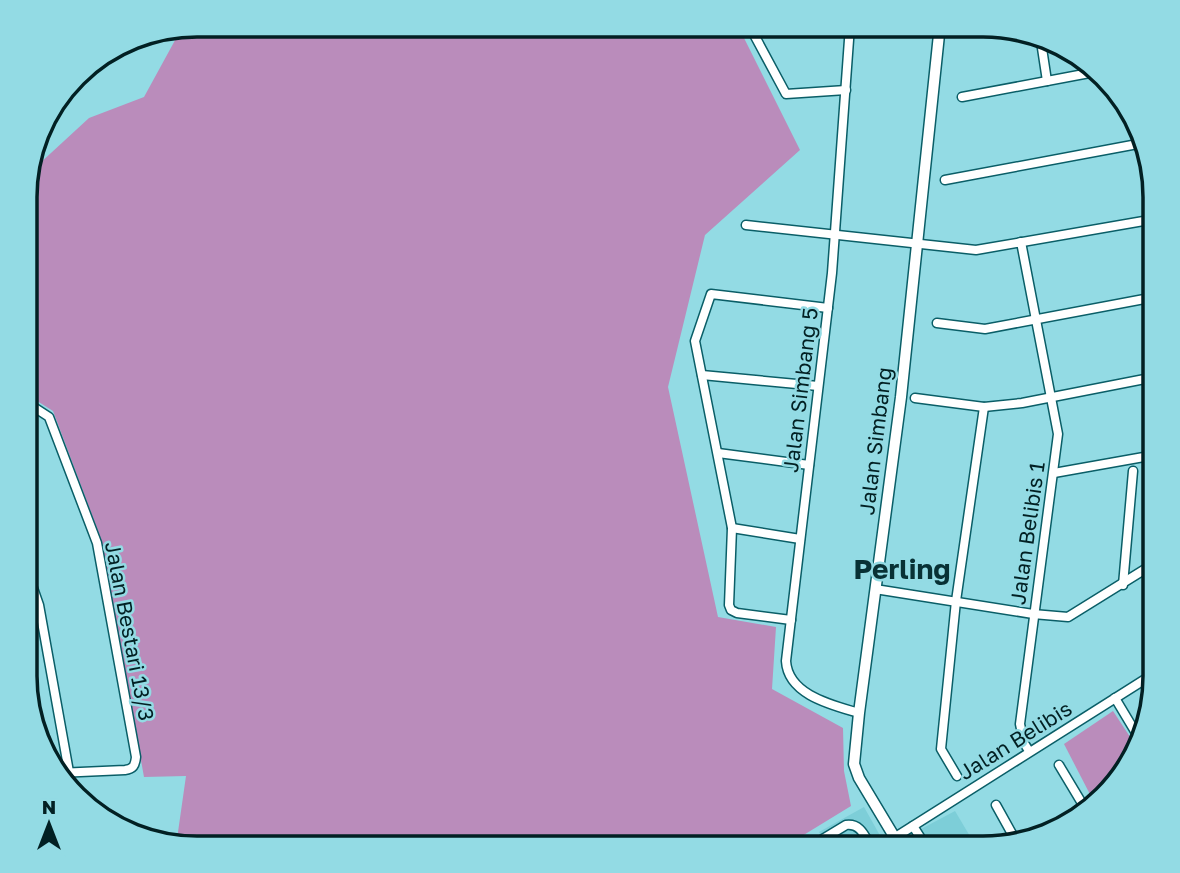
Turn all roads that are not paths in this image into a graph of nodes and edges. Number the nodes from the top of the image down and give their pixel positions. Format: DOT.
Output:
graph roads {
  1 [pos="755,37"];
  2 [pos="849,37"];
  3 [pos="939,37"];
  4 [pos="1042,48"];
  5 [pos="1085,74"];
  6 [pos="1047,81"];
  7 [pos="846,90"];
  8 [pos="962,97"];
  9 [pos="1134,145"];
  10 [pos="945,180"];
  11 [pos="1143,221"];
  12 [pos="746,225"];
  13 [pos="834,234"];
  14 [pos="1021,242"];
  15 [pos="919,243"];
  16 [pos="1143,300"];
  17 [pos="828,308"];
  18 [pos="1036,319"];
  19 [pos="937,323"];
  20 [pos="702,375"];
  21 [pos="1143,379"];
  22 [pos="818,386"];
  23 [pos="1052,397"];
  24 [pos="915,398"];
  25 [pos="984,407"];
  26 [pos="37,409"];
  27 [pos="718,453"];
  28 [pos="1143,457"];
  29 [pos="809,465"];
  30 [pos="1133,471"];
  31 [pos="1054,473"];
  32 [pos="732,528"];
  33 [pos="800,539"];
  34 [pos="1143,571"];
  35 [pos="1123,585"];
  36 [pos="875,589"];
  37 [pos="37,599"];
  38 [pos="956,601"];
  39 [pos="1033,614"];
  40 [pos="790,620"];
  41 [pos="1143,680"];
  42 [pos="1115,698"];
  43 [pos="859,713"];
  44 [pos="1134,730"];
  45 [pos="1029,751"];
  46 [pos="1059,765"];
  47 [pos="69,772"];
  48 [pos="957,776"];
  49 [pos="1082,803"];
  50 [pos="996,805"];
  51 [pos="913,826"];
  52 [pos="1012,833"];
  53 [pos="826,836"];
  54 [pos="865,836"];
  55 [pos="893,836"];
  56 [pos="897,836"];
  57 [pos="919,836"];
  1 -- 7 [label="street"];
  2 -- 7 [label="street, Jalan Simbang 5"];
  3 -- 15 [label="street, Jalan Simbang"];
  4 -- 6 [label="street"];
  5 -- 6 [label="street"];
  6 -- 8 [label="street"];
  7 -- 13 [label="street, Jalan Simbang 5"];
  9 -- 10 [label="street"];
  11 -- 14 [label="street"];
  12 -- 13 [label="street"];
  13 -- 15 [label="street"];
  13 -- 17 [label="street, Jalan Simbang 5"];
  14 -- 15 [label="street"];
  14 -- 18 [label="street, Jalan Belibis 1"];
  15 -- 36 [label="street, Jalan Simbang"];
  16 -- 18 [label="street"];
  17 -- 20 [label="street"];
  17 -- 22 [label="street, Jalan Simbang 5"];
  18 -- 19 [label="street"];
  18 -- 23 [label="street, Jalan Belibis 1"];
  20 -- 22 [label="street"];
  20 -- 27 [label="street"];
  21 -- 23 [label="street"];
  22 -- 29 [label="street, Jalan Simbang 5"];
  23 -- 25 [label="street"];
  23 -- 31 [label="street, Jalan Belibis 1"];
  24 -- 25 [label="street"];
  25 -- 38 [label="street"];
  26 -- 47 [label="street, Jalan Bestari 13/3"];
  27 -- 29 [label="street"];
  27 -- 32 [label="street"];
  28 -- 31 [label="street"];
  29 -- 33 [label="street, Jalan Simbang 5"];
  30 -- 35 [label="street"];
  31 -- 39 [label="street, Jalan Belibis 1"];
  32 -- 33 [label="street"];
  32 -- 40 [label="street"];
  33 -- 40 [label="street, Jalan Simbang 5"];
  34 -- 35 [label="street"];
  35 -- 39 [label="street"];
  36 -- 38 [label="street"];
  36 -- 43 [label="street, Jalan Simbang"];
  37 -- 47 [label="street"];
  38 -- 39 [label="street"];
  38 -- 48 [label="street"];
  39 -- 45 [label="street, Jalan Belibis 1"];
  40 -- 43 [label="street, Jalan Simbang 5"];
  41 -- 42 [label="street, Jalan Belibis"];
  42 -- 44 [label="street"];
  42 -- 45 [label="street, Jalan Belibis"];
  43 -- 55 [label="street, Jalan Simbang"];
  45 -- 51 [label="street, Jalan Belibis"];
  46 -- 49 [label="street"];
  50 -- 52 [label="street"];
  51 -- 56 [label="street, Jalan Belibis"];
  51 -- 57 [label="street"];
  53 -- 54 [label="street"];
}
